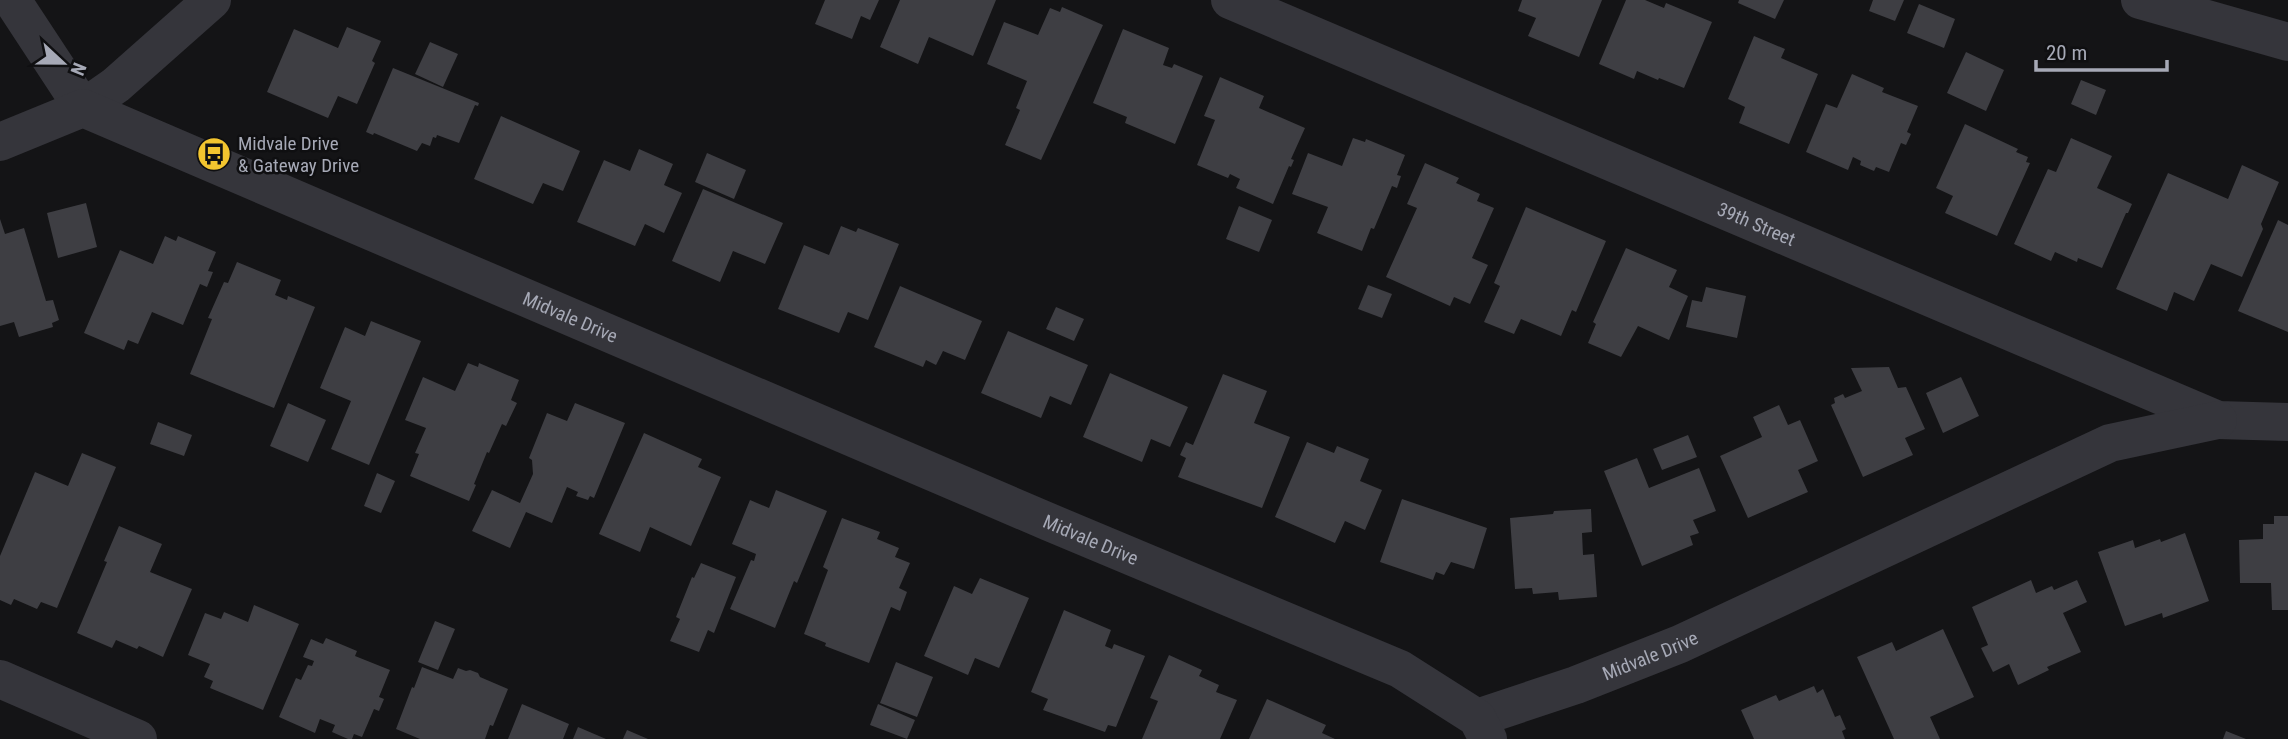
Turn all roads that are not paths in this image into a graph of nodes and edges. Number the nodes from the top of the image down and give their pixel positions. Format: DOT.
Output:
graph roads {
  1 [pos="12,0"];
  2 [pos="212,0"];
  3 [pos="1230,0"];
  4 [pos="2140,0"];
  5 [pos="2288,42"];
  6 [pos="83,108"];
  7 [pos="0,142"];
  8 [pos="2218,420"];
  9 [pos="2288,422"];
  10 [pos="0,679"];
  11 [pos="1482,728"];
  12 [pos="138,739"];
  1 -- 6 [label="street"];
  2 -- 6 [label="street"];
  3 -- 8 [label="street, 39th Street"];
  4 -- 5 [label="street"];
  6 -- 7 [label="street"];
  6 -- 11 [label="street, Midvale Drive"];
  8 -- 9 [label="street, 39th Street"];
  8 -- 11 [label="street, Midvale Drive"];
  10 -- 12 [label="street"];
}
